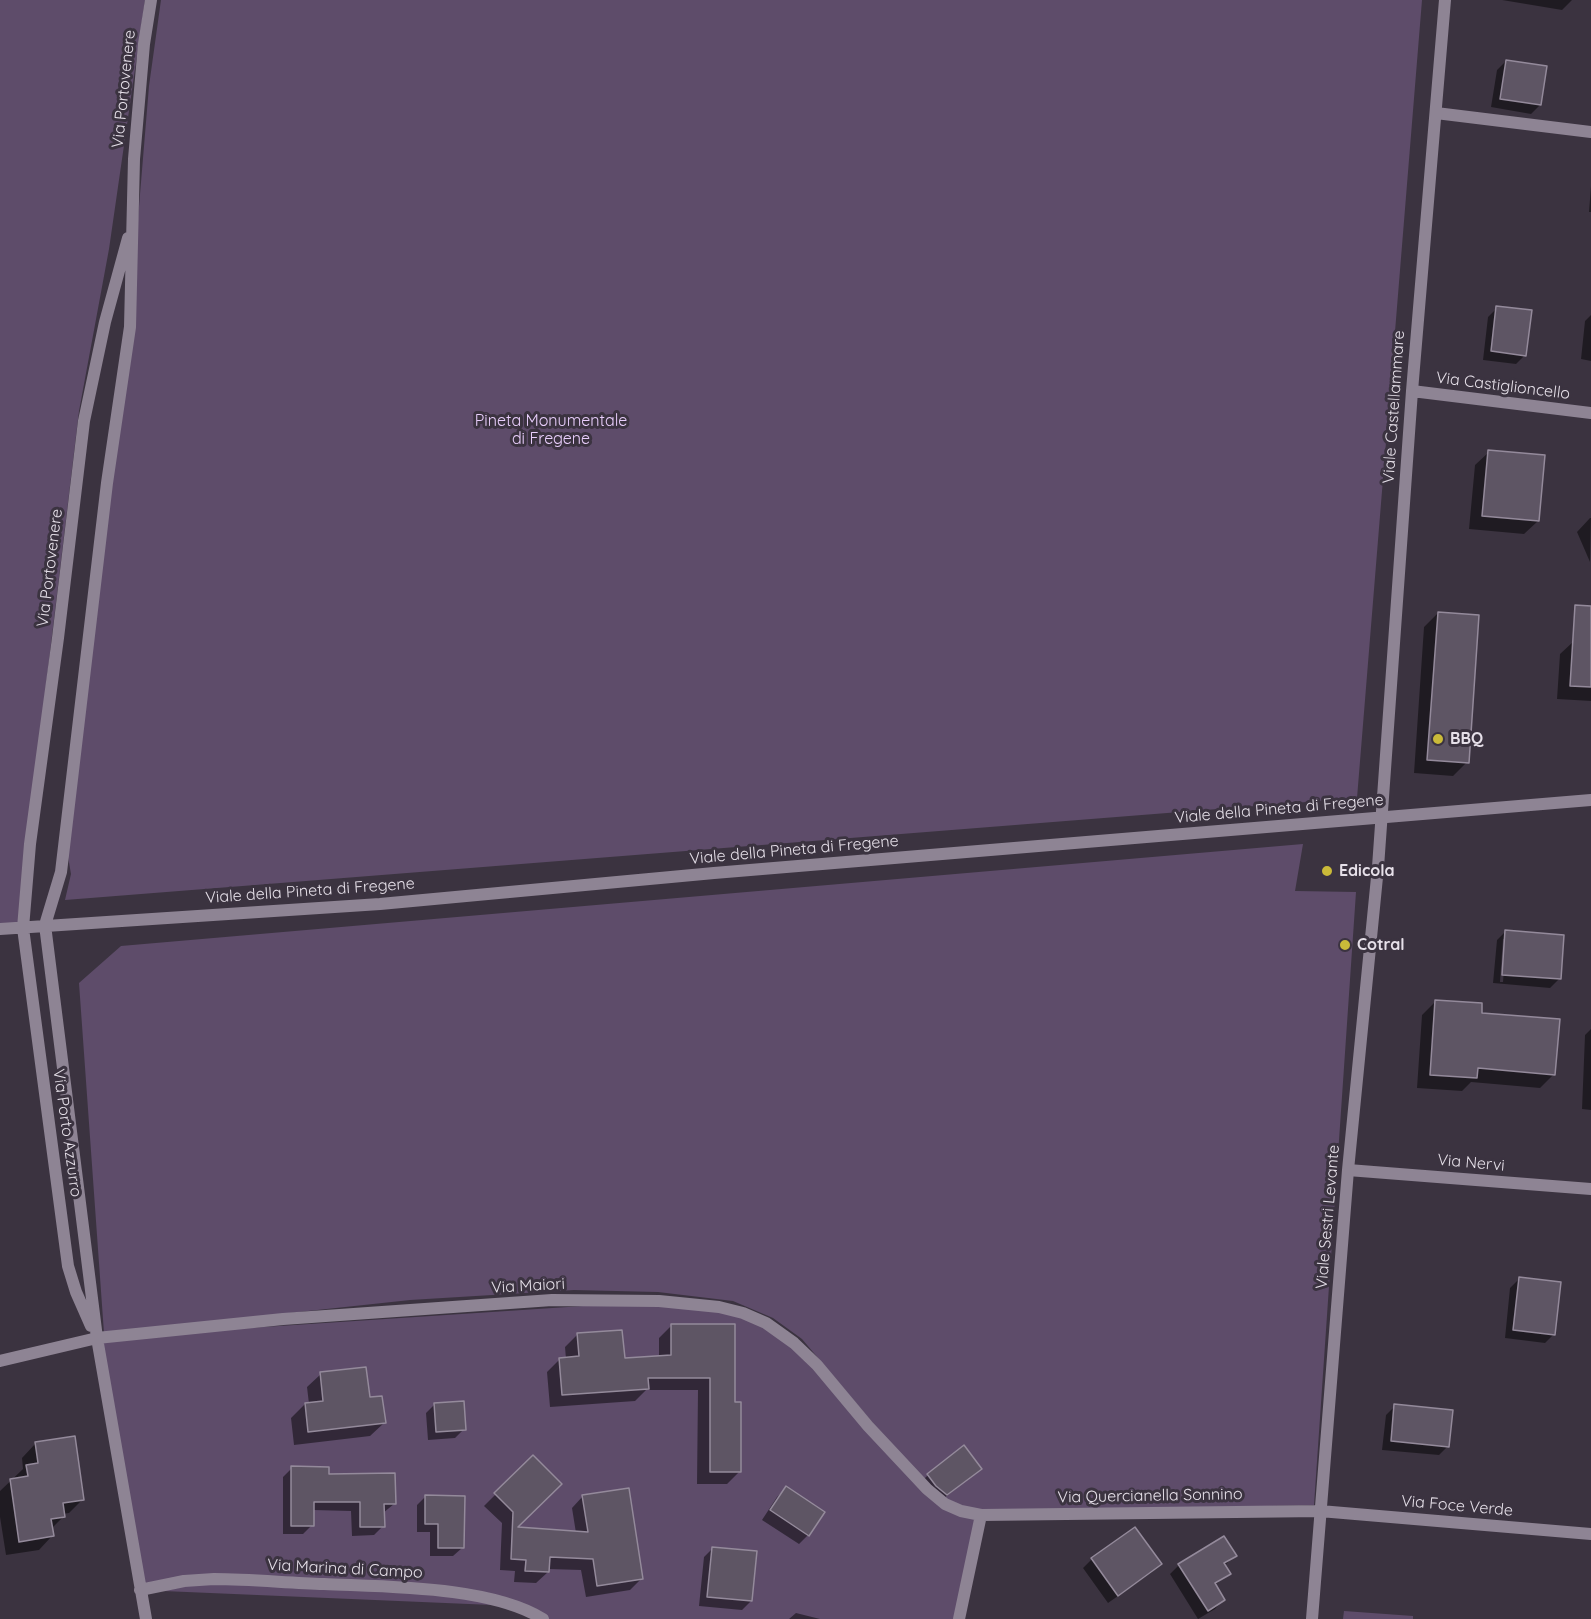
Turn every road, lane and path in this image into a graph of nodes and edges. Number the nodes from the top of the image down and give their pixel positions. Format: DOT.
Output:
graph roads {
  1 [pos="151,0"];
  2 [pos="1445,0"];
  3 [pos="1436,112"];
  4 [pos="1591,132"];
  5 [pos="134,217"];
  6 [pos="1412,391"];
  7 [pos="1591,413"];
  8 [pos="1591,800"];
  9 [pos="1381,817"];
  10 [pos="45,925"];
  11 [pos="23,928"];
  12 [pos="0,929"];
  13 [pos="1348,1170"];
  14 [pos="1591,1189"];
  15 [pos="97,1338"];
  16 [pos="0,1362"];
  17 [pos="1320,1511"];
  18 [pos="981,1515"];
  19 [pos="1591,1534"];
  20 [pos="140,1590"];
  21 [pos="146,1619"];
  22 [pos="543,1619"];
  23 [pos="959,1619"];
  24 [pos="1312,1619"];
  1 -- 5 [label="street, Via Portovenere"];
  2 -- 3 [label="street, Viale Castellammare"];
  3 -- 4 [label="street"];
  3 -- 6 [label="street, Viale Castellammare"];
  5 -- 10 [label="street, Via Portovenere"];
  5 -- 11 [label="street, Via Portovenere"];
  6 -- 7 [label="street, Via Castiglioncello"];
  6 -- 9 [label="street, Viale Castellammare"];
  8 -- 9 [label="street, Viale della Pineta di Fregene"];
  9 -- 10 [label="street, Viale della Pineta di Fregene"];
  9 -- 13 [label="street, Viale Sestri Levante"];
  10 -- 11 [label="street, Viale della Pineta di Fregene"];
  10 -- 15 [label="street, Via Porto Azzurro"];
  11 -- 12 [label="street, Viale della Pineta di Fregene"];
  11 -- 15 [label="street, Via Porto Azzurro"];
  13 -- 14 [label="street, Via Nervi"];
  13 -- 17 [label="street, Viale Sestri Levante"];
  15 -- 16 [label="street, Via Maiori"];
  15 -- 18 [label="street, Via Maiori"];
  15 -- 20 [label="street, Via Porto Azzurro"];
  17 -- 18 [label="street, Via Quercianella Sonnino"];
  17 -- 19 [label="street, Via Foce Verde"];
  17 -- 24 [label="street, Viale Sestri Levante"];
  18 -- 23 [label="street"];
  20 -- 21 [label="street, Via Porto Azzurro"];
  20 -- 22 [label="street, Via Marina di Campo"];
}
